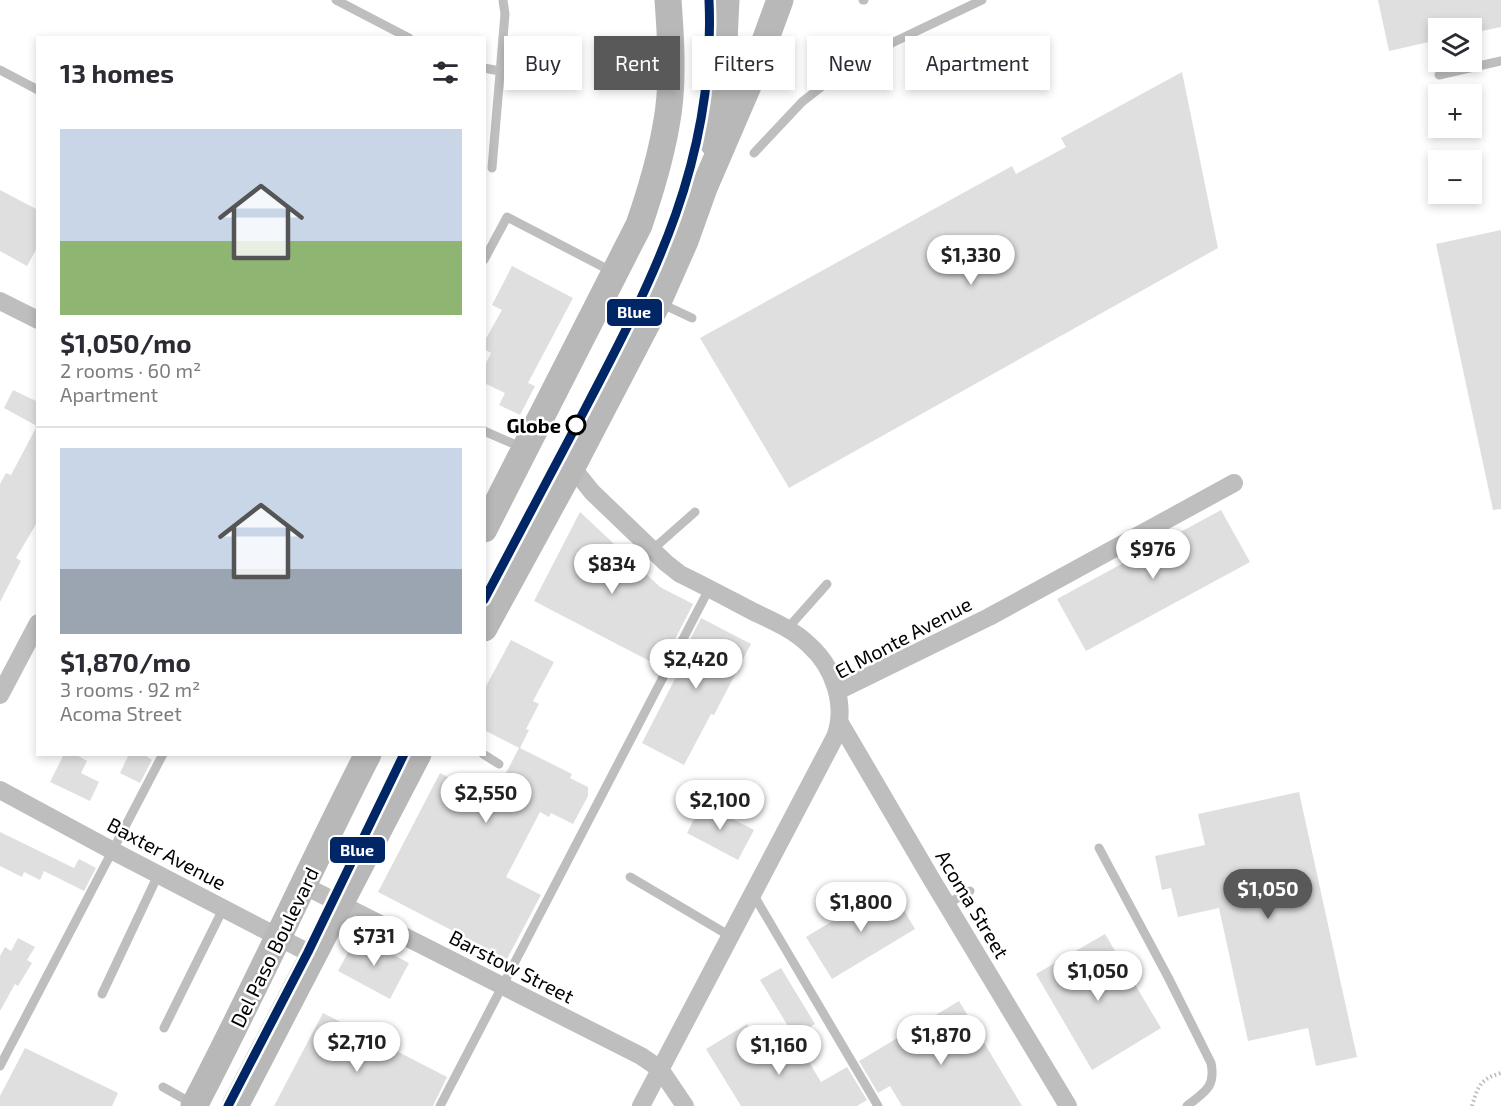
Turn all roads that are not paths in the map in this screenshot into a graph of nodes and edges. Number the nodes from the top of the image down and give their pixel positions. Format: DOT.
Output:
graph roads {
  1 [pos="336,0"];
  2 [pos="503,0"];
  3 [pos="668,0"];
  4 [pos="726,0"];
  5 [pos="780,0"];
  6 [pos="982,0"];
  7 [pos="405,36"];
  8 [pos="1501,61"];
  9 [pos="486,68"];
  10 [pos="0,70"];
  11 [pos="500,71"];
  12 [pos="1439,75"];
  13 [pos="36,89"];
  14 [pos="754,153"];
  15 [pos="492,168"];
  16 [pos="704,188"];
  17 [pos="486,256"];
  18 [pos="615,274"];
  19 [pos="0,301"];
  20 [pos="658,302"];
  21 [pos="692,318"];
  22 [pos="36,319"];
  23 [pos="486,432"];
  24 [pos="524,449"];
  25 [pos="572,467"];
  26 [pos="1234,483"];
  27 [pos="695,512"];
  28 [pos="486,525"];
  29 [pos="652,550"];
  30 [pos="827,584"];
  31 [pos="709,589"];
  32 [pos="486,624"];
  33 [pos="36,627"];
  34 [pos="787,629"];
  35 [pos="838,692"];
  36 [pos="0,695"];
  37 [pos="840,723"];
  38 [pos="162,756"];
  39 [pos="367,756"];
  40 [pos="417,756"];
  41 [pos="486,756"];
  42 [pos="500,764"];
  43 [pos="0,790"];
  44 [pos="1099,848"];
  45 [pos="113,851"];
  46 [pos="158,874"];
  47 [pos="630,876"];
  48 [pos="303,885"];
  49 [pos="970,891"];
  50 [pos="753,894"];
  51 [pos="340,904"];
  52 [pos="946,904"];
  53 [pos="223,909"];
  54 [pos="279,936"];
  55 [pos="730,936"];
  56 [pos="313,955"];
  57 [pos="503,985"];
  58 [pos="102,994"];
  59 [pos="164,1028"];
  60 [pos="0,1066"];
  61 [pos="660,1069"];
  62 [pos="163,1087"];
  63 [pos="195,1105"];
  64 [pos="235,1106"];
  65 [pos="440,1106"];
  66 [pos="641,1106"];
  67 [pos="685,1106"];
  68 [pos="878,1106"];
  69 [pos="1068,1106"];
  70 [pos="1187,1106"];
  1 -- 7 [label="lane"];
  2 -- 11 [label="lane"];
  3 -- 18 [label="main road"];
  4 -- 16 [label="main road"];
  5 -- 16 [label="main road"];
  6 -- 14 [label="lane"];
  8 -- 12 [label="lane"];
  9 -- 11 [label="lane"];
  10 -- 13 [label="lane"];
  11 -- 15 [label="lane"];
  16 -- 20 [label="main road"];
  17 -- 18 [label="lane"];
  18 -- 24 [label="main road"];
  19 -- 22 [label="street"];
  20 -- 21 [label="lane"];
  20 -- 25 [label="main road"];
  23 -- 24 [label="lane"];
  24 -- 28 [label="main road"];
  25 -- 29 [label="street"];
  25 -- 32 [label="main road"];
  26 -- 35 [label="street, El Monte Avenue"];
  27 -- 29 [label="lane"];
  29 -- 31 [label="street"];
  30 -- 34 [label="lane"];
  31 -- 34 [label="street"];
  31 -- 57 [label="lane"];
  33 -- 36 [label="street"];
  34 -- 35 [label="street"];
  35 -- 37 [label="street, El Monte Avenue"];
  37 -- 50 [label="street, El Monte Avenue"];
  37 -- 52 [label="street, Acoma Street"];
  38 -- 45 [label="lane"];
  39 -- 48 [label="main road, Del Paso Boulevard"];
  40 -- 51 [label="main road, Del Paso Boulevard"];
  41 -- 42 [label="lane"];
  43 -- 45 [label="street, Baxter Avenue"];
  44 -- 70 [label="lane"];
  45 -- 46 [label="street, Baxter Avenue"];
  45 -- 60 [label="lane"];
  46 -- 53 [label="street, Baxter Avenue"];
  46 -- 58 [label="lane"];
  47 -- 55 [label="lane"];
  48 -- 51 [label="street, Barstow Street"];
  48 -- 54 [label="main road, Del Paso Boulevard"];
  49 -- 52 [label="lane"];
  50 -- 55 [label="street, El Monte Avenue"];
  50 -- 68 [label="lane"];
  51 -- 56 [label="main road, Del Paso Boulevard"];
  51 -- 57 [label="street, Barstow Street"];
  52 -- 69 [label="street, Acoma Street"];
  53 -- 54 [label="street, Baxter Avenue"];
  53 -- 59 [label="lane"];
  54 -- 56 [label="street, Baxter Avenue"];
  54 -- 63 [label="main road, Del Paso Boulevard"];
  55 -- 61 [label="street, El Monte Avenue"];
  56 -- 64 [label="main road, Del Paso Boulevard"];
  57 -- 61 [label="street, Barstow Street"];
  57 -- 65 [label="lane"];
  61 -- 66 [label="street, El Monte Avenue"];
  61 -- 67 [label="street, Barstow Street"];
  62 -- 63 [label="lane"];
}
